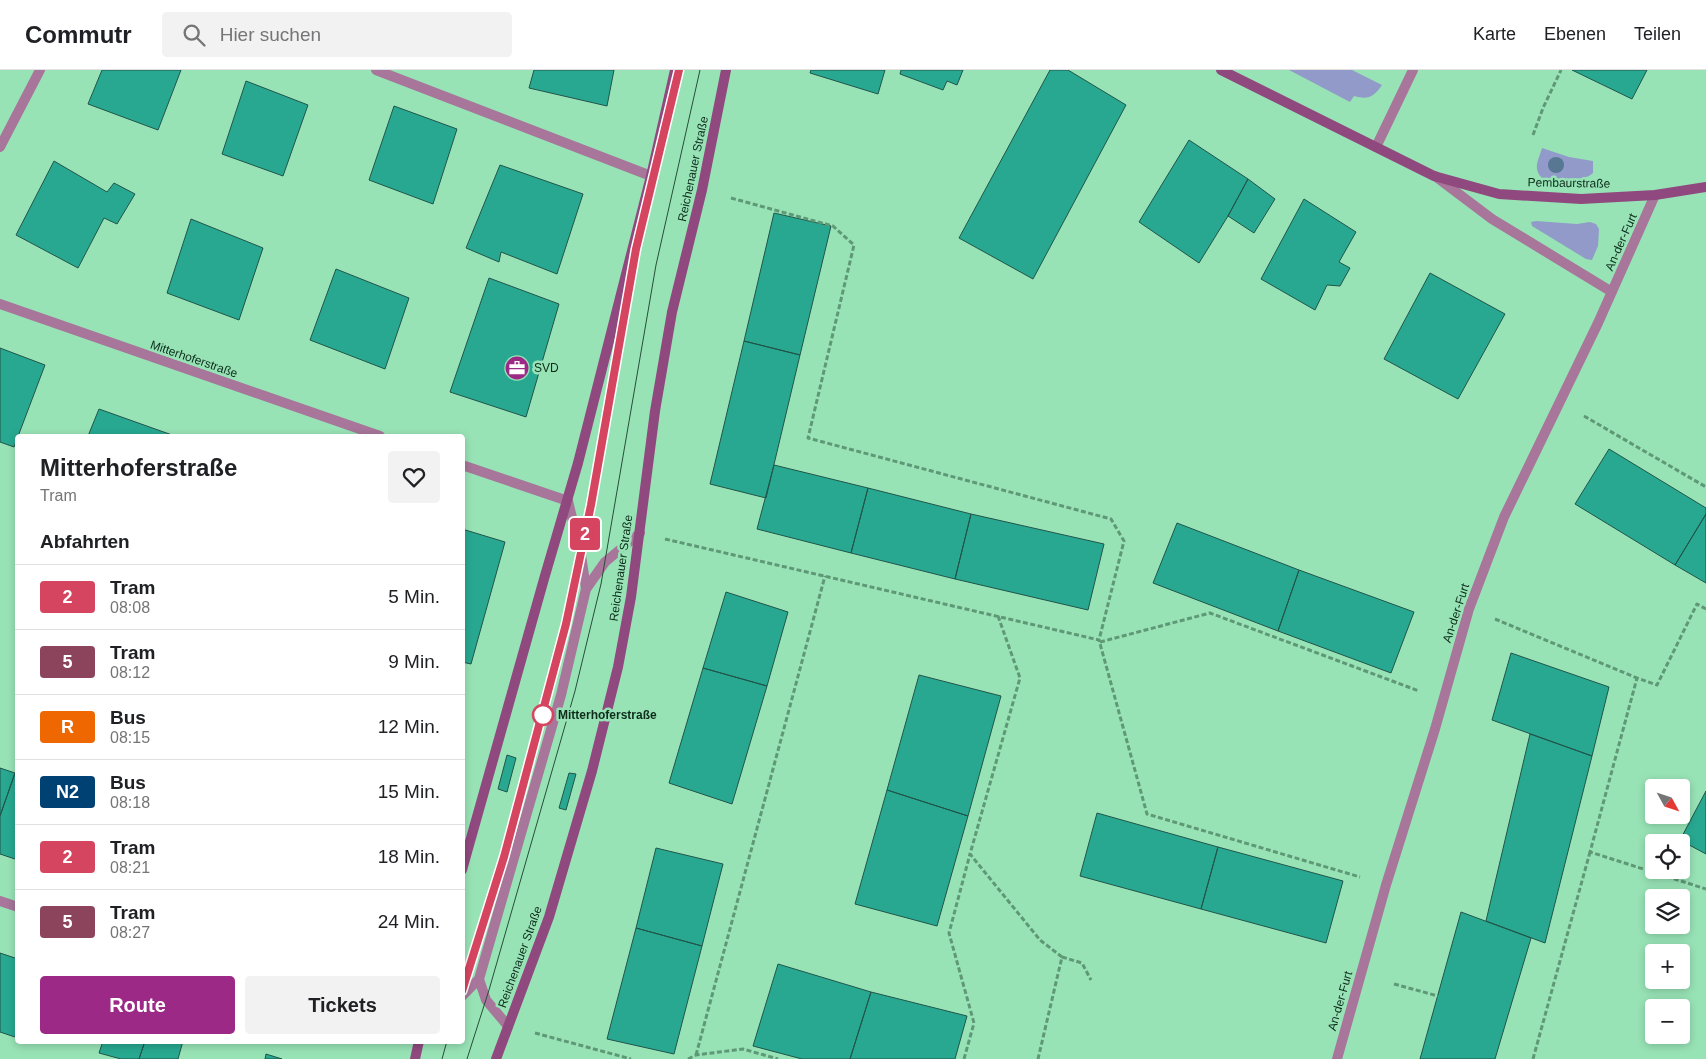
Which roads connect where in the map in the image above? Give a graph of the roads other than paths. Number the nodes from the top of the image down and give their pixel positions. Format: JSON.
{"nodes":[{"id":1,"x":40,"y":70,"type":"edge"},
{"id":2,"x":376,"y":70,"type":"edge"},
{"id":3,"x":675,"y":70,"type":"edge"},
{"id":4,"x":726,"y":70,"type":"edge"},
{"id":5,"x":1221,"y":70,"type":"edge"},
{"id":6,"x":1413,"y":70,"type":"edge"},
{"id":7,"x":0,"y":147,"type":"edge"},
{"id":8,"x":1376,"y":148,"type":"junction"},
{"id":9,"x":651,"y":176,"type":"junction"},
{"id":10,"x":1434,"y":176,"type":"junction"},
{"id":11,"x":1706,"y":187,"type":"edge"},
{"id":12,"x":1655,"y":195,"type":"junction"},
{"id":13,"x":1612,"y":292,"type":"junction"},
{"id":14,"x":0,"y":304,"type":"edge"},
{"id":15,"x":374,"y":434,"type":"edge"},
{"id":16,"x":465,"y":466,"type":"edge"},
{"id":17,"x":568,"y":501,"type":"junction"},
{"id":18,"x":640,"y":533,"type":"junction"},
{"id":19,"x":586,"y":589,"type":"junction"},
{"id":20,"x":465,"y":859,"type":"edge"},
{"id":21,"x":0,"y":901,"type":"edge"},
{"id":22,"x":15,"y":906,"type":"edge"},
{"id":23,"x":479,"y":979,"type":"junction"},
{"id":24,"x":465,"y":993,"type":"edge"},
{"id":25,"x":508,"y":1026,"type":"junction"},
{"id":26,"x":418,"y":1044,"type":"edge"},
{"id":27,"x":415,"y":1059,"type":"edge"},
{"id":28,"x":496,"y":1059,"type":"edge"},
{"id":29,"x":1337,"y":1059,"type":"edge"}],
"edges":[{"from":1,"to":7,"type":"street"},
{"from":2,"to":9,"type":"street"},
{"from":3,"to":9,"type":"street"},
{"from":4,"to":18,"type":"street","name":"Reichenauer Straße"},
{"from":5,"to":8,"type":"street","name":"Pembaurstraße"},
{"from":6,"to":8,"type":"street"},
{"from":8,"to":10,"type":"street","name":"Pembaurstraße"},
{"from":9,"to":17,"type":"street"},
{"from":10,"to":12,"type":"street","name":"Pembaurstraße"},
{"from":10,"to":13,"type":"street","name":"Pembaurstraße"},
{"from":11,"to":12,"type":"street","name":"Pembaurstraße"},
{"from":12,"to":13,"type":"street","name":"An-der-Furt"},
{"from":13,"to":29,"type":"street","name":"An-der-Furt"},
{"from":14,"to":15,"type":"street","name":"Mitterhoferstraße"},
{"from":16,"to":17,"type":"street"},
{"from":17,"to":19,"type":"street"},
{"from":17,"to":20,"type":"street"},
{"from":18,"to":19,"type":"street"},
{"from":18,"to":25,"type":"street","name":"Reichenauer Straße"},
{"from":19,"to":23,"type":"street"},
{"from":21,"to":22,"type":"street"},
{"from":23,"to":24,"type":"street"},
{"from":23,"to":25,"type":"street"},
{"from":25,"to":28,"type":"street","name":"Reichenauer Straße"},
{"from":26,"to":27,"type":"street"}]}
